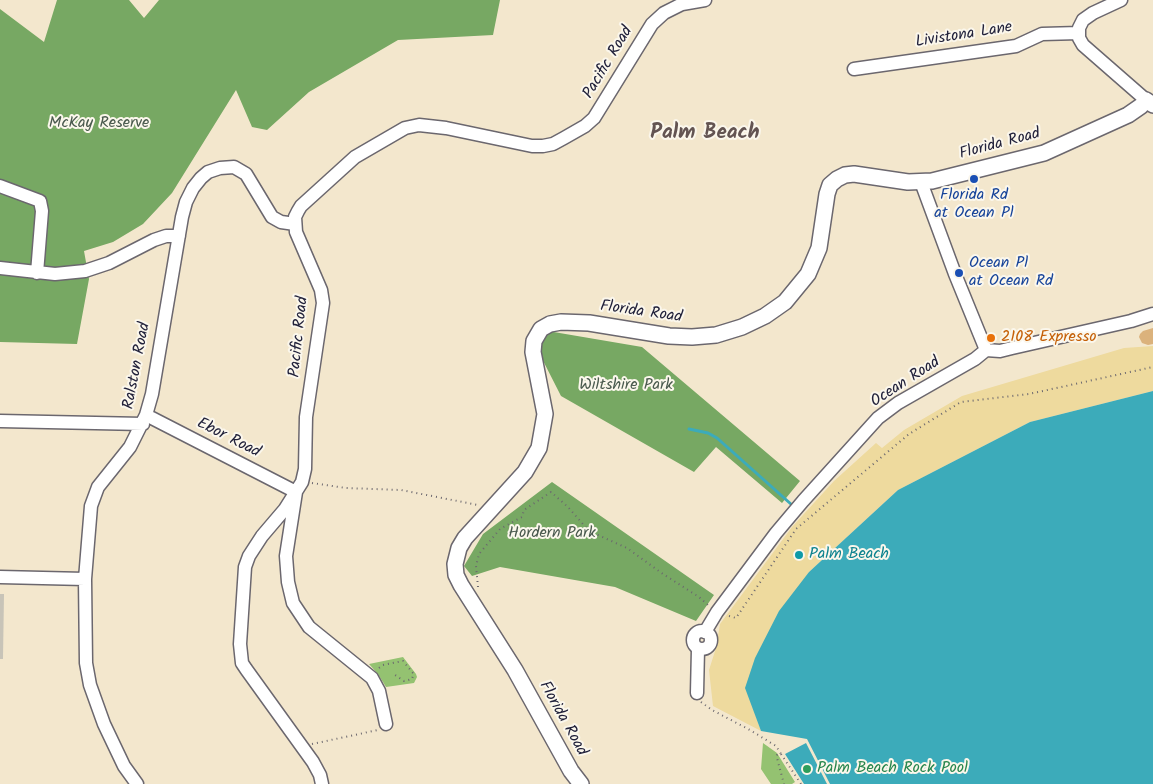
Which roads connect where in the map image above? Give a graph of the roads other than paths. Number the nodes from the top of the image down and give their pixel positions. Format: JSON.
{"nodes":[{"id":1,"x":1121,"y":0,"type":"edge"},
{"id":2,"x":697,"y":1,"type":"edge"},
{"id":3,"x":1079,"y":33,"type":"junction"},
{"id":4,"x":854,"y":69,"type":"dead end"},
{"id":5,"x":1149,"y":102,"type":"edge"},
{"id":6,"x":921,"y":182,"type":"junction"},
{"id":7,"x":0,"y":186,"type":"edge"},
{"id":8,"x":295,"y":224,"type":"junction"},
{"id":9,"x":179,"y":236,"type":"junction"},
{"id":10,"x":0,"y":268,"type":"edge"},
{"id":11,"x":36,"y":273,"type":"junction"},
{"id":12,"x":1153,"y":314,"type":"edge"},
{"id":13,"x":986,"y":350,"type":"junction"},
{"id":14,"x":144,"y":420,"type":"junction"},
{"id":15,"x":0,"y":421,"type":"edge"},
{"id":16,"x":299,"y":487,"type":"junction"},
{"id":17,"x":0,"y":577,"type":"edge"},
{"id":18,"x":85,"y":579,"type":"junction"},
{"id":19,"x":697,"y":692,"type":"road end"},
{"id":20,"x":386,"y":724,"type":"road end"},
{"id":21,"x":138,"y":784,"type":"edge"},
{"id":22,"x":322,"y":784,"type":"edge"},
{"id":23,"x":581,"y":784,"type":"edge"}],
"edges":[{"from":1,"to":3,"type":"street"},
{"from":2,"to":8,"type":"street","name":"Pacific Road"},
{"from":3,"to":4,"type":"street","name":"Livistona Lane"},
{"from":3,"to":5,"type":"street"},
{"from":5,"to":6,"type":"main road","name":"Florida Road"},
{"from":6,"to":13,"type":"street"},
{"from":6,"to":23,"type":"main road","name":"Florida Road"},
{"from":7,"to":11,"type":"street"},
{"from":8,"to":9,"type":"street","name":"Ralston Road"},
{"from":8,"to":16,"type":"street","name":"Pacific Road"},
{"from":9,"to":11,"type":"street"},
{"from":9,"to":14,"type":"street","name":"Ralston Road"},
{"from":10,"to":11,"type":"street"},
{"from":12,"to":13,"type":"street"},
{"from":13,"to":19,"type":"street","name":"Ocean Road"},
{"from":14,"to":15,"type":"street","name":"Ebor Road"},
{"from":14,"to":16,"type":"street","name":"Ebor Road"},
{"from":14,"to":18,"type":"street","name":"Ralston Road"},
{"from":16,"to":20,"type":"street"},
{"from":16,"to":22,"type":"street","name":"Pacific Road"},
{"from":17,"to":18,"type":"street"},
{"from":18,"to":21,"type":"street","name":"Ralston Road"}]}
